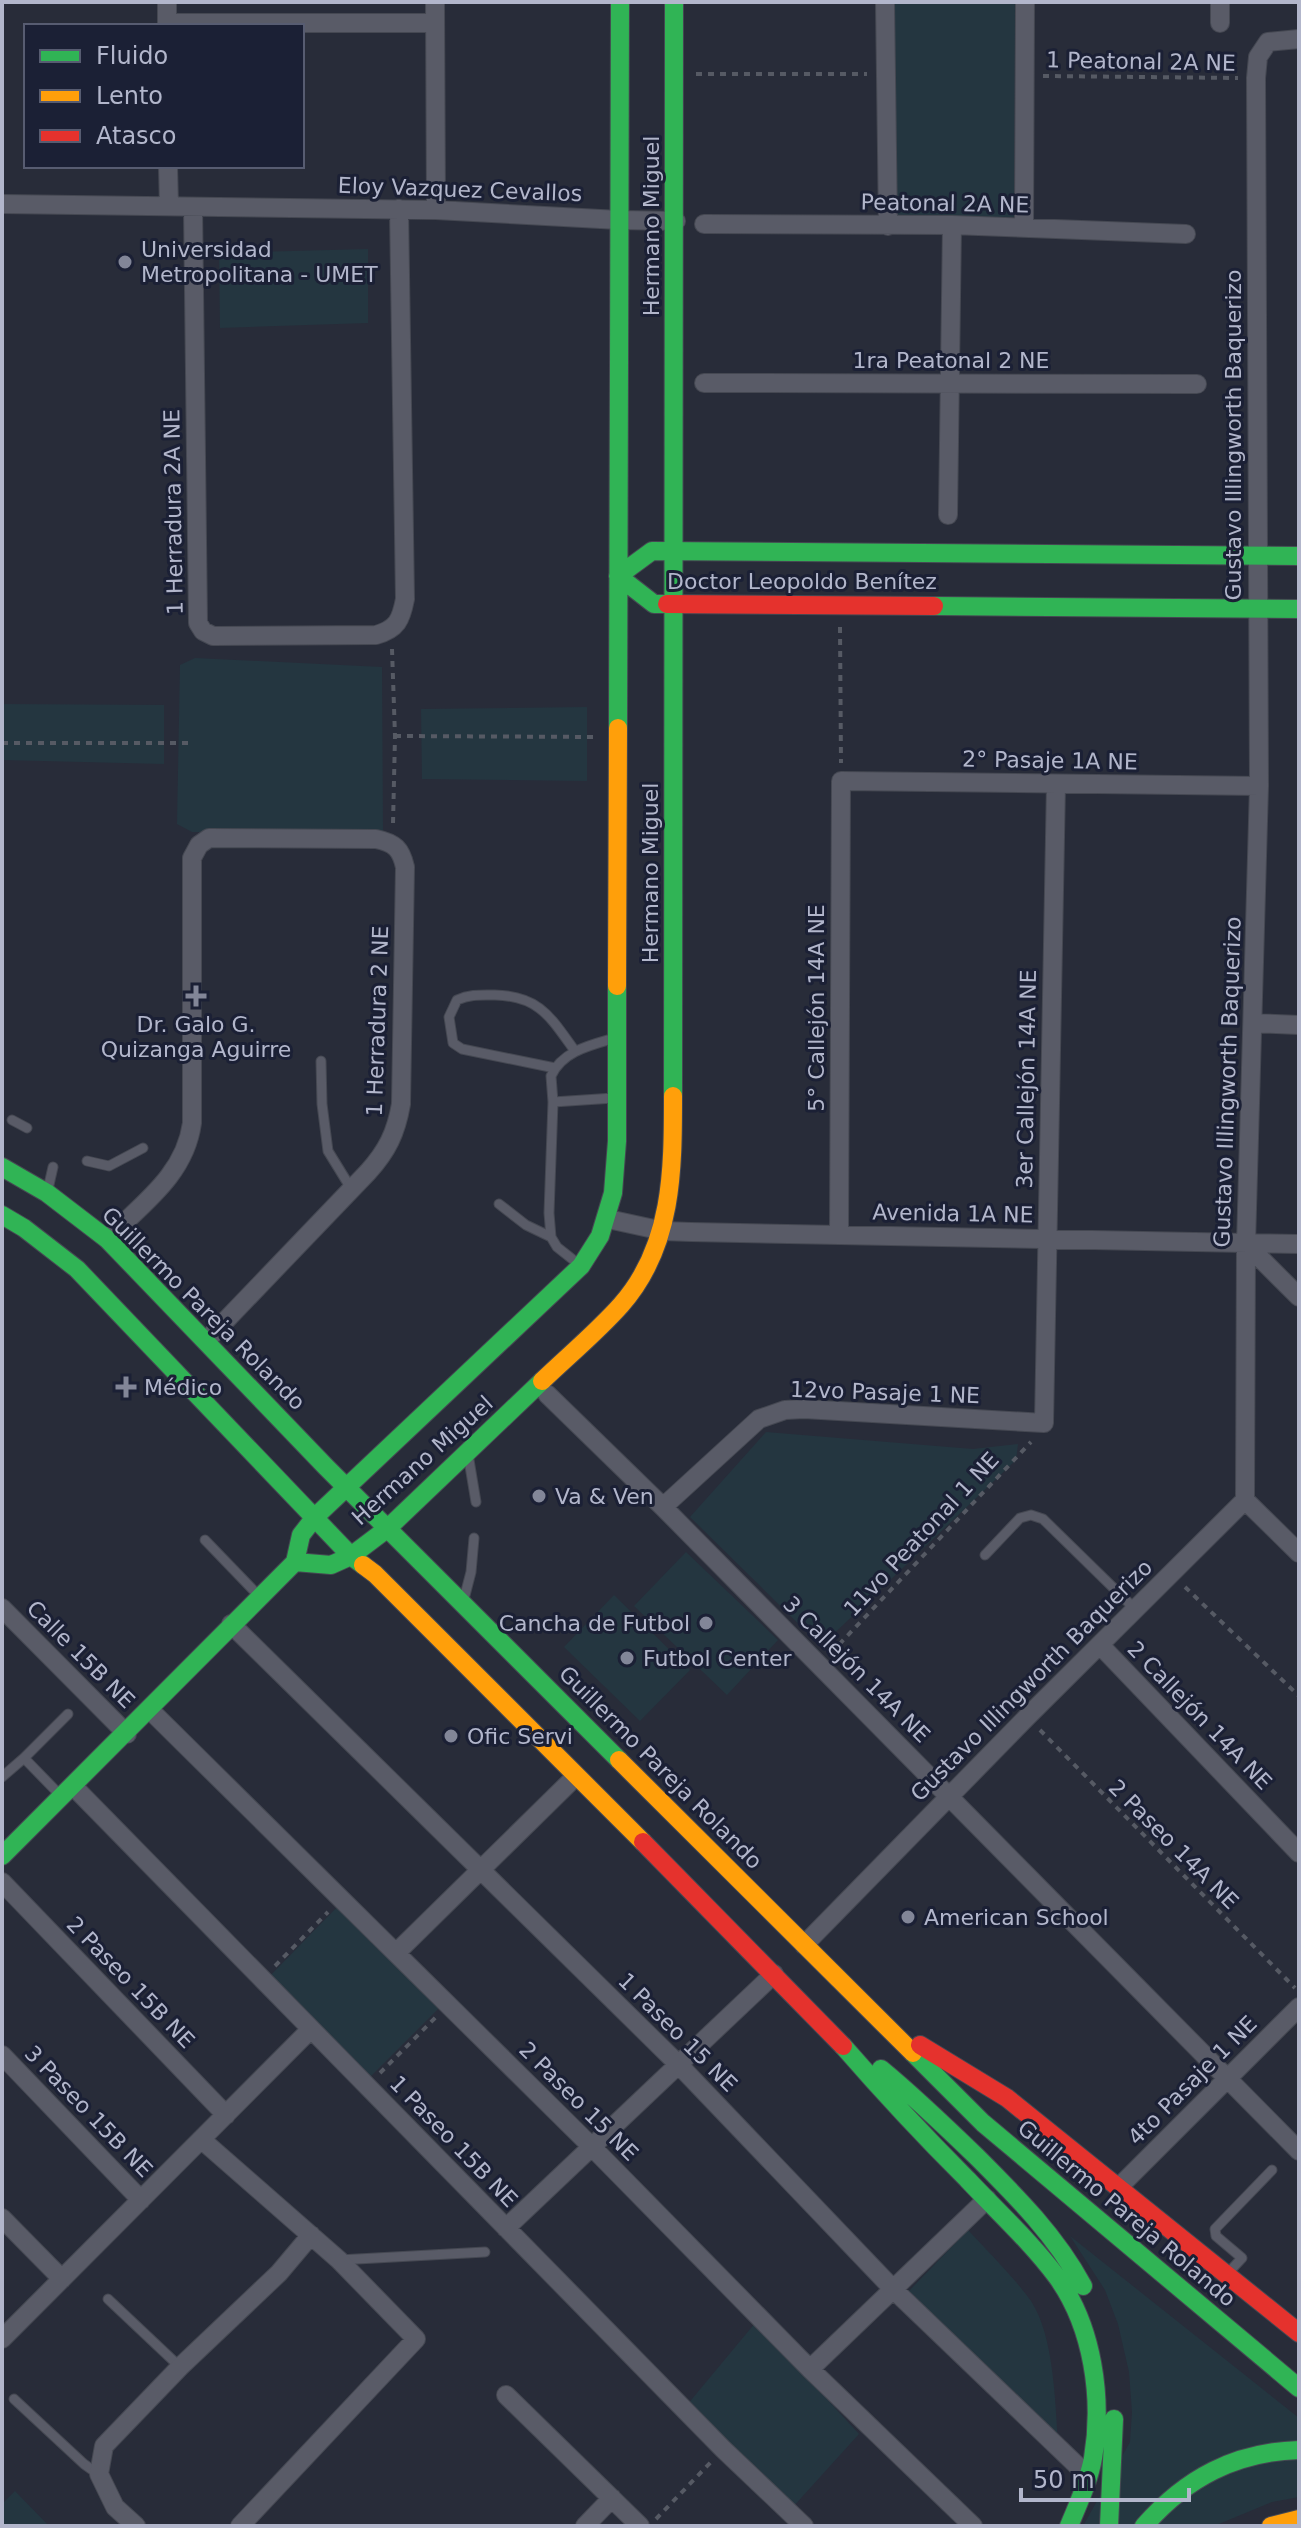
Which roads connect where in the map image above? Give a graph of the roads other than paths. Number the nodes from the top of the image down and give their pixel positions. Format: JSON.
{"nodes":[{"id":1,"x":167,"y":2,"type":"edge"},
{"id":2,"x":435,"y":2,"type":"edge"},
{"id":3,"x":620,"y":2,"type":"edge"},
{"id":4,"x":674,"y":2,"type":"edge"},
{"id":5,"x":885,"y":2,"type":"edge"},
{"id":6,"x":1025,"y":2,"type":"edge"},
{"id":7,"x":1220,"y":2,"type":"edge"},
{"id":8,"x":435,"y":23,"type":"junction"},
{"id":9,"x":1220,"y":23,"type":"dead end"},
{"id":10,"x":167,"y":24,"type":"edge"},
{"id":11,"x":1299,"y":39,"type":"edge"},
{"id":12,"x":168,"y":168,"type":"edge"},
{"id":13,"x":2,"y":204,"type":"edge"},
{"id":14,"x":169,"y":206,"type":"junction"},
{"id":15,"x":193,"y":207,"type":"junction"},
{"id":16,"x":399,"y":209,"type":"junction"},
{"id":17,"x":436,"y":210,"type":"junction"},
{"id":18,"x":619,"y":220,"type":"junction"},
{"id":19,"x":676,"y":221,"type":"junction"},
{"id":20,"x":704,"y":224,"type":"dead end"},
{"id":21,"x":952,"y":225,"type":"junction"},
{"id":22,"x":888,"y":226,"type":"junction"},
{"id":23,"x":1024,"y":228,"type":"junction"},
{"id":24,"x":1186,"y":234,"type":"dead end"},
{"id":25,"x":704,"y":383,"type":"dead end"},
{"id":26,"x":951,"y":384,"type":"junction"},
{"id":27,"x":1197,"y":384,"type":"dead end"},
{"id":28,"x":948,"y":515,"type":"dead end"},
{"id":29,"x":675,"y":551,"type":"junction"},
{"id":30,"x":1257,"y":556,"type":"junction"},
{"id":31,"x":1299,"y":556,"type":"edge"},
{"id":32,"x":618,"y":576,"type":"junction"},
{"id":33,"x":674,"y":604,"type":"junction"},
{"id":34,"x":1257,"y":609,"type":"junction"},
{"id":35,"x":1299,"y":609,"type":"edge"},
{"id":36,"x":841,"y":781,"type":"joint"},
{"id":37,"x":1056,"y":784,"type":"junction"},
{"id":38,"x":1259,"y":786,"type":"junction"},
{"id":39,"x":1253,"y":1023,"type":"junction"},
{"id":40,"x":1299,"y":1025,"type":"edge"},
{"id":41,"x":617,"y":1037,"type":"junction"},
{"id":42,"x":575,"y":1051,"type":"junction"},
{"id":43,"x":321,"y":1061,"type":"dead end"},
{"id":44,"x":555,"y":1068,"type":"junction"},
{"id":45,"x":617,"y":1098,"type":"junction"},
{"id":46,"x":553,"y":1102,"type":"junction"},
{"id":47,"x":12,"y":1120,"type":"dead end"},
{"id":48,"x":27,"y":1128,"type":"dead end"},
{"id":49,"x":143,"y":1148,"type":"dead end"},
{"id":50,"x":87,"y":1161,"type":"dead end"},
{"id":51,"x":2,"y":1167,"type":"edge"},
{"id":52,"x":53,"y":1167,"type":"dead end"},
{"id":53,"x":352,"y":1190,"type":"junction"},
{"id":54,"x":47,"y":1193,"type":"junction"},
{"id":55,"x":499,"y":1204,"type":"dead end"},
{"id":56,"x":2,"y":1215,"type":"edge"},
{"id":57,"x":608,"y":1219,"type":"junction"},
{"id":58,"x":663,"y":1231,"type":"junction"},
{"id":59,"x":839,"y":1235,"type":"junction"},
{"id":60,"x":551,"y":1237,"type":"junction"},
{"id":61,"x":107,"y":1239,"type":"junction"},
{"id":62,"x":1046,"y":1239,"type":"junction"},
{"id":63,"x":1246,"y":1244,"type":"junction"},
{"id":64,"x":1299,"y":1244,"type":"edge"},
{"id":65,"x":581,"y":1266,"type":"junction"},
{"id":66,"x":1299,"y":1297,"type":"edge"},
{"id":67,"x":206,"y":1341,"type":"junction"},
{"id":68,"x":547,"y":1394,"type":"dead end"},
{"id":69,"x":1044,"y":1423,"type":"joint"},
{"id":70,"x":468,"y":1453,"type":"junction"},
{"id":71,"x":348,"y":1488,"type":"junction"},
{"id":72,"x":1245,"y":1500,"type":"junction"},
{"id":73,"x":476,"y":1502,"type":"dead end"},
{"id":74,"x":663,"y":1507,"type":"junction"},
{"id":75,"x":315,"y":1517,"type":"junction"},
{"id":76,"x":388,"y":1528,"type":"junction"},
{"id":77,"x":474,"y":1538,"type":"dead end"},
{"id":78,"x":205,"y":1540,"type":"dead end"},
{"id":79,"x":1299,"y":1553,"type":"edge"},
{"id":80,"x":985,"y":1555,"type":"dead end"},
{"id":81,"x":351,"y":1556,"type":"junction"},
{"id":82,"x":295,"y":1562,"type":"junction"},
{"id":83,"x":260,"y":1597,"type":"junction"},
{"id":84,"x":463,"y":1602,"type":"junction"},
{"id":85,"x":2,"y":1608,"type":"edge"},
{"id":86,"x":1135,"y":1609,"type":"junction"},
{"id":87,"x":231,"y":1624,"type":"junction"},
{"id":88,"x":1100,"y":1645,"type":"junction"},
{"id":89,"x":150,"y":1710,"type":"junction"},
{"id":90,"x":68,"y":1714,"type":"dead end"},
{"id":91,"x":127,"y":1734,"type":"junction"},
{"id":92,"x":24,"y":1758,"type":"junction"},
{"id":93,"x":576,"y":1776,"type":"junction"},
{"id":94,"x":2,"y":1777,"type":"edge"},
{"id":95,"x":68,"y":1792,"type":"junction"},
{"id":96,"x":949,"y":1796,"type":"junction"},
{"id":97,"x":1299,"y":1853,"type":"edge"},
{"id":98,"x":2,"y":1856,"type":"edge"},
{"id":99,"x":480,"y":1869,"type":"junction"},
{"id":100,"x":2,"y":1882,"type":"edge"},
{"id":101,"x":804,"y":1945,"type":"junction"},
{"id":102,"x":396,"y":1953,"type":"junction"},
{"id":103,"x":774,"y":1974,"type":"junction"},
{"id":104,"x":853,"y":1993,"type":"junction"},
{"id":105,"x":1299,"y":2007,"type":"edge"},
{"id":106,"x":823,"y":2023,"type":"junction"},
{"id":107,"x":311,"y":2029,"type":"junction"},
{"id":108,"x":2,"y":2055,"type":"edge"},
{"id":109,"x":679,"y":2065,"type":"junction"},
{"id":110,"x":1227,"y":2078,"type":"junction"},
{"id":111,"x":226,"y":2115,"type":"junction"},
{"id":112,"x":202,"y":2140,"type":"junction"},
{"id":113,"x":592,"y":2147,"type":"junction"},
{"id":114,"x":1299,"y":2151,"type":"edge"},
{"id":115,"x":1272,"y":2170,"type":"dead end"},
{"id":116,"x":1118,"y":2188,"type":"junction"},
{"id":117,"x":987,"y":2199,"type":"junction"},
{"id":118,"x":141,"y":2200,"type":"junction"},
{"id":119,"x":2,"y":2218,"type":"edge"},
{"id":120,"x":502,"y":2232,"type":"junction"},
{"id":121,"x":311,"y":2235,"type":"junction"},
{"id":122,"x":485,"y":2252,"type":"dead end"},
{"id":123,"x":339,"y":2260,"type":"junction"},
{"id":124,"x":1227,"y":2275,"type":"junction"},
{"id":125,"x":62,"y":2279,"type":"junction"},
{"id":126,"x":893,"y":2289,"type":"junction"},
{"id":127,"x":108,"y":2299,"type":"dead end"},
{"id":128,"x":1299,"y":2333,"type":"edge"},
{"id":129,"x":2,"y":2339,"type":"edge"},
{"id":130,"x":180,"y":2367,"type":"junction"},
{"id":131,"x":810,"y":2369,"type":"junction"},
{"id":132,"x":1299,"y":2388,"type":"edge"},
{"id":133,"x":506,"y":2395,"type":"dead end"},
{"id":134,"x":14,"y":2399,"type":"dead end"},
{"id":135,"x":1299,"y":2450,"type":"edge"},
{"id":136,"x":99,"y":2474,"type":"junction"},
{"id":137,"x":1088,"y":2476,"type":"junction"},
{"id":138,"x":612,"y":2498,"type":"junction"},
{"id":139,"x":1299,"y":2519,"type":"edge"},
{"id":140,"x":136,"y":2526,"type":"edge"},
{"id":141,"x":240,"y":2526,"type":"edge"},
{"id":142,"x":585,"y":2526,"type":"edge"},
{"id":143,"x":640,"y":2526,"type":"edge"},
{"id":144,"x":804,"y":2526,"type":"edge"},
{"id":145,"x":973,"y":2526,"type":"edge"},
{"id":146,"x":1069,"y":2526,"type":"edge"},
{"id":147,"x":1109,"y":2526,"type":"edge"},
{"id":148,"x":1144,"y":2526,"type":"edge"},
{"id":149,"x":1271,"y":2526,"type":"edge"}],
"edges":[{"from":1,"to":10,"type":"street"},
{"from":2,"to":8,"type":"street"},
{"from":3,"to":18,"type":"street","name":"Hermano Miguel"},
{"from":4,"to":19,"type":"street","name":"Hermano Miguel"},
{"from":5,"to":22,"type":"street"},
{"from":6,"to":23,"type":"street"},
{"from":7,"to":9,"type":"street"},
{"from":8,"to":10,"type":"street"},
{"from":8,"to":17,"type":"street"},
{"from":11,"to":30,"type":"street","name":"Gustavo Illingworth Baquerizo"},
{"from":12,"to":14,"type":"street"},
{"from":13,"to":14,"type":"street","name":"Eloy Vazquez Cevallos"},
{"from":14,"to":15,"type":"street","name":"Eloy Vazquez Cevallos"},
{"from":15,"to":16,"type":"street","name":"Eloy Vazquez Cevallos"},
{"from":15,"to":16,"type":"street","name":"1 Herradura 2A NE"},
{"from":16,"to":17,"type":"street","name":"Eloy Vazquez Cevallos"},
{"from":17,"to":18,"type":"street","name":"Eloy Vazquez Cevallos"},
{"from":18,"to":19,"type":"street","name":"Eloy Vazquez Cevallos"},
{"from":18,"to":32,"type":"street","name":"Hermano Miguel"},
{"from":19,"to":29,"type":"street","name":"Hermano Miguel"},
{"from":20,"to":22,"type":"street","name":"Peatonal 2A NE"},
{"from":21,"to":22,"type":"street","name":"Peatonal 2A NE"},
{"from":21,"to":23,"type":"street","name":"Peatonal 2A NE"},
{"from":21,"to":26,"type":"street"},
{"from":23,"to":24,"type":"street","name":"Peatonal 2A NE"},
{"from":25,"to":26,"type":"street","name":"1ra Peatonal 2 NE"},
{"from":26,"to":27,"type":"street","name":"1ra Peatonal 2 NE"},
{"from":26,"to":28,"type":"street"},
{"from":29,"to":30,"type":"street","name":"Doctor Leopoldo Benítez"},
{"from":29,"to":32,"type":"street","name":"Doctor Leopoldo Benítez"},
{"from":29,"to":33,"type":"street","name":"Hermano Miguel"},
{"from":30,"to":31,"type":"street","name":"Doctor Leopoldo Benítez"},
{"from":30,"to":34,"type":"street","name":"Gustavo Illingworth Baquerizo"},
{"from":32,"to":33,"type":"street","name":"Doctor Leopoldo Benítez"},
{"from":32,"to":41,"type":"street","name":"Hermano Miguel"},
{"from":33,"to":34,"type":"street","name":"Doctor Leopoldo Benítez"},
{"from":33,"to":58,"type":"street","name":"Hermano Miguel"},
{"from":34,"to":35,"type":"street","name":"Doctor Leopoldo Benítez"},
{"from":34,"to":38,"type":"street","name":"Gustavo Illingworth Baquerizo"},
{"from":36,"to":37,"type":"street","name":"2° Pasaje 1A NE"},
{"from":36,"to":59,"type":"street","name":"5° Callejón 14A NE"},
{"from":37,"to":38,"type":"street","name":"2° Pasaje 1A NE"},
{"from":37,"to":62,"type":"street","name":"3er Callejón 14A NE"},
{"from":38,"to":39,"type":"street","name":"Gustavo Illingworth Baquerizo"},
{"from":39,"to":40,"type":"street"},
{"from":39,"to":63,"type":"street","name":"Gustavo Illingworth Baquerizo"},
{"from":41,"to":42,"type":"lane"},
{"from":41,"to":45,"type":"street","name":"Hermano Miguel"},
{"from":42,"to":44,"type":"lane"},
{"from":42,"to":44,"type":"lane"},
{"from":43,"to":53,"type":"lane"},
{"from":44,"to":46,"type":"lane"},
{"from":45,"to":46,"type":"lane"},
{"from":45,"to":57,"type":"street","name":"Hermano Miguel"},
{"from":46,"to":60,"type":"lane"},
{"from":47,"to":48,"type":"lane"},
{"from":49,"to":50,"type":"lane"},
{"from":51,"to":54,"type":"street","name":"Guillermo Pareja Rolando"},
{"from":52,"to":54,"type":"lane"},
{"from":53,"to":61,"type":"street","name":"1 Herradura 2 NE"},
{"from":53,"to":67,"type":"street","name":"1 Herradura 2 NE"},
{"from":54,"to":61,"type":"street","name":"Guillermo Pareja Rolando"},
{"from":55,"to":60,"type":"lane"},
{"from":56,"to":75,"type":"street"},
{"from":57,"to":58,"type":"street","name":"Avenida 1A NE"},
{"from":57,"to":65,"type":"street","name":"Hermano Miguel"},
{"from":58,"to":59,"type":"street","name":"Avenida 1A NE"},
{"from":58,"to":70,"type":"street","name":"Hermano Miguel"},
{"from":59,"to":62,"type":"street","name":"Avenida 1A NE"},
{"from":60,"to":65,"type":"lane"},
{"from":61,"to":67,"type":"street","name":"Guillermo Pareja Rolando"},
{"from":62,"to":63,"type":"street","name":"Avenida 1A NE"},
{"from":62,"to":69,"type":"street","name":"3er Callejón 14A NE"},
{"from":63,"to":64,"type":"street","name":"Avenida 1A NE"},
{"from":63,"to":66,"type":"street"},
{"from":63,"to":72,"type":"street","name":"Gustavo Illingworth Baquerizo"},
{"from":65,"to":71,"type":"street","name":"Hermano Miguel"},
{"from":67,"to":71,"type":"street","name":"Guillermo Pareja Rolando"},
{"from":68,"to":74,"type":"street","name":"3 Callejón 14A NE"},
{"from":69,"to":74,"type":"street","name":"12vo Pasaje 1 NE"},
{"from":70,"to":73,"type":"lane"},
{"from":70,"to":76,"type":"street","name":"Hermano Miguel"},
{"from":71,"to":75,"type":"street","name":"Hermano Miguel"},
{"from":71,"to":76,"type":"street","name":"Guillermo Pareja Rolando"},
{"from":72,"to":79,"type":"street"},
{"from":72,"to":86,"type":"street","name":"Gustavo Illingworth Baquerizo"},
{"from":74,"to":96,"type":"street","name":"3 Callejón 14A NE"},
{"from":75,"to":81,"type":"street"},
{"from":75,"to":82,"type":"street","name":"Hermano Miguel"},
{"from":76,"to":81,"type":"street","name":"Hermano Miguel"},
{"from":76,"to":84,"type":"street","name":"Guillermo Pareja Rolando"},
{"from":77,"to":84,"type":"lane"},
{"from":78,"to":83,"type":"lane"},
{"from":80,"to":86,"type":"lane"},
{"from":81,"to":82,"type":"street","name":"Hermano Miguel"},
{"from":81,"to":93,"type":"street"},
{"from":82,"to":83,"type":"street","name":"Hermano Miguel"},
{"from":83,"to":87,"type":"street","name":"Hermano Miguel"},
{"from":84,"to":101,"type":"street","name":"Guillermo Pareja Rolando"},
{"from":85,"to":91,"type":"street","name":"Calle 15B NE"},
{"from":86,"to":88,"type":"street","name":"Gustavo Illingworth Baquerizo"},
{"from":87,"to":89,"type":"street","name":"Hermano Miguel"},
{"from":87,"to":99,"type":"street","name":"1 Paseo 15 NE"},
{"from":88,"to":96,"type":"street","name":"Gustavo Illingworth Baquerizo"},
{"from":88,"to":97,"type":"street","name":"2 Callejón 14A NE"},
{"from":89,"to":91,"type":"street","name":"Hermano Miguel"},
{"from":89,"to":102,"type":"street","name":"2 Paseo 15 NE"},
{"from":90,"to":92,"type":"lane"},
{"from":91,"to":95,"type":"street","name":"Hermano Miguel"},
{"from":92,"to":94,"type":"lane"},
{"from":92,"to":95,"type":"lane"},
{"from":93,"to":99,"type":"street"},
{"from":93,"to":103,"type":"street"},
{"from":95,"to":98,"type":"street","name":"Hermano Miguel"},
{"from":95,"to":107,"type":"street","name":"1 Paseo 15B NE"},
{"from":96,"to":101,"type":"street","name":"Gustavo Illingworth Baquerizo"},
{"from":96,"to":110,"type":"street","name":"3 Callejón 14A NE"},
{"from":99,"to":102,"type":"street"},
{"from":99,"to":109,"type":"street","name":"1 Paseo 15 NE"},
{"from":100,"to":111,"type":"street","name":"2 Paseo 15B NE"},
{"from":101,"to":104,"type":"street","name":"Guillermo Pareja Rolando"},
{"from":102,"to":113,"type":"street","name":"2 Paseo 15 NE"},
{"from":103,"to":106,"type":"street"},
{"from":103,"to":109,"type":"street"},
{"from":104,"to":116,"type":"street"},
{"from":104,"to":132,"type":"street","name":"Guillermo Pareja Rolando"},
{"from":105,"to":110,"type":"street","name":"4to Pasaje 1 NE"},
{"from":106,"to":117,"type":"street"},
{"from":106,"to":147,"type":"street"},
{"from":107,"to":111,"type":"street"},
{"from":107,"to":120,"type":"street","name":"1 Paseo 15B NE"},
{"from":108,"to":118,"type":"street","name":"3 Paseo 15B NE"},
{"from":109,"to":113,"type":"street"},
{"from":109,"to":126,"type":"street","name":"1 Paseo 15 NE"},
{"from":110,"to":114,"type":"street","name":"3 Callejón 14A NE"},
{"from":110,"to":116,"type":"street","name":"4to Pasaje 1 NE"},
{"from":111,"to":112,"type":"street"},
{"from":112,"to":118,"type":"street"},
{"from":112,"to":121,"type":"street"},
{"from":113,"to":120,"type":"street"},
{"from":113,"to":131,"type":"street","name":"2 Paseo 15 NE"},
{"from":115,"to":124,"type":"lane"},
{"from":116,"to":124,"type":"street"},
{"from":117,"to":126,"type":"street"},
{"from":117,"to":137,"type":"street"},
{"from":118,"to":125,"type":"street"},
{"from":119,"to":125,"type":"street"},
{"from":120,"to":144,"type":"street","name":"1 Paseo 15B NE"},
{"from":121,"to":123,"type":"street"},
{"from":121,"to":130,"type":"street"},
{"from":122,"to":123,"type":"lane"},
{"from":123,"to":141,"type":"street"},
{"from":124,"to":128,"type":"street"},
{"from":125,"to":129,"type":"street"},
{"from":126,"to":131,"type":"street"},
{"from":126,"to":137,"type":"street","name":"1 Paseo 15 NE"},
{"from":127,"to":130,"type":"lane"},
{"from":130,"to":136,"type":"street"},
{"from":131,"to":145,"type":"street","name":"2 Paseo 15 NE"},
{"from":133,"to":138,"type":"street"},
{"from":134,"to":136,"type":"lane"},
{"from":135,"to":148,"type":"street"},
{"from":136,"to":140,"type":"street"},
{"from":137,"to":146,"type":"street"},
{"from":138,"to":142,"type":"street"},
{"from":138,"to":143,"type":"street"},
{"from":139,"to":149,"type":"street"}]}
